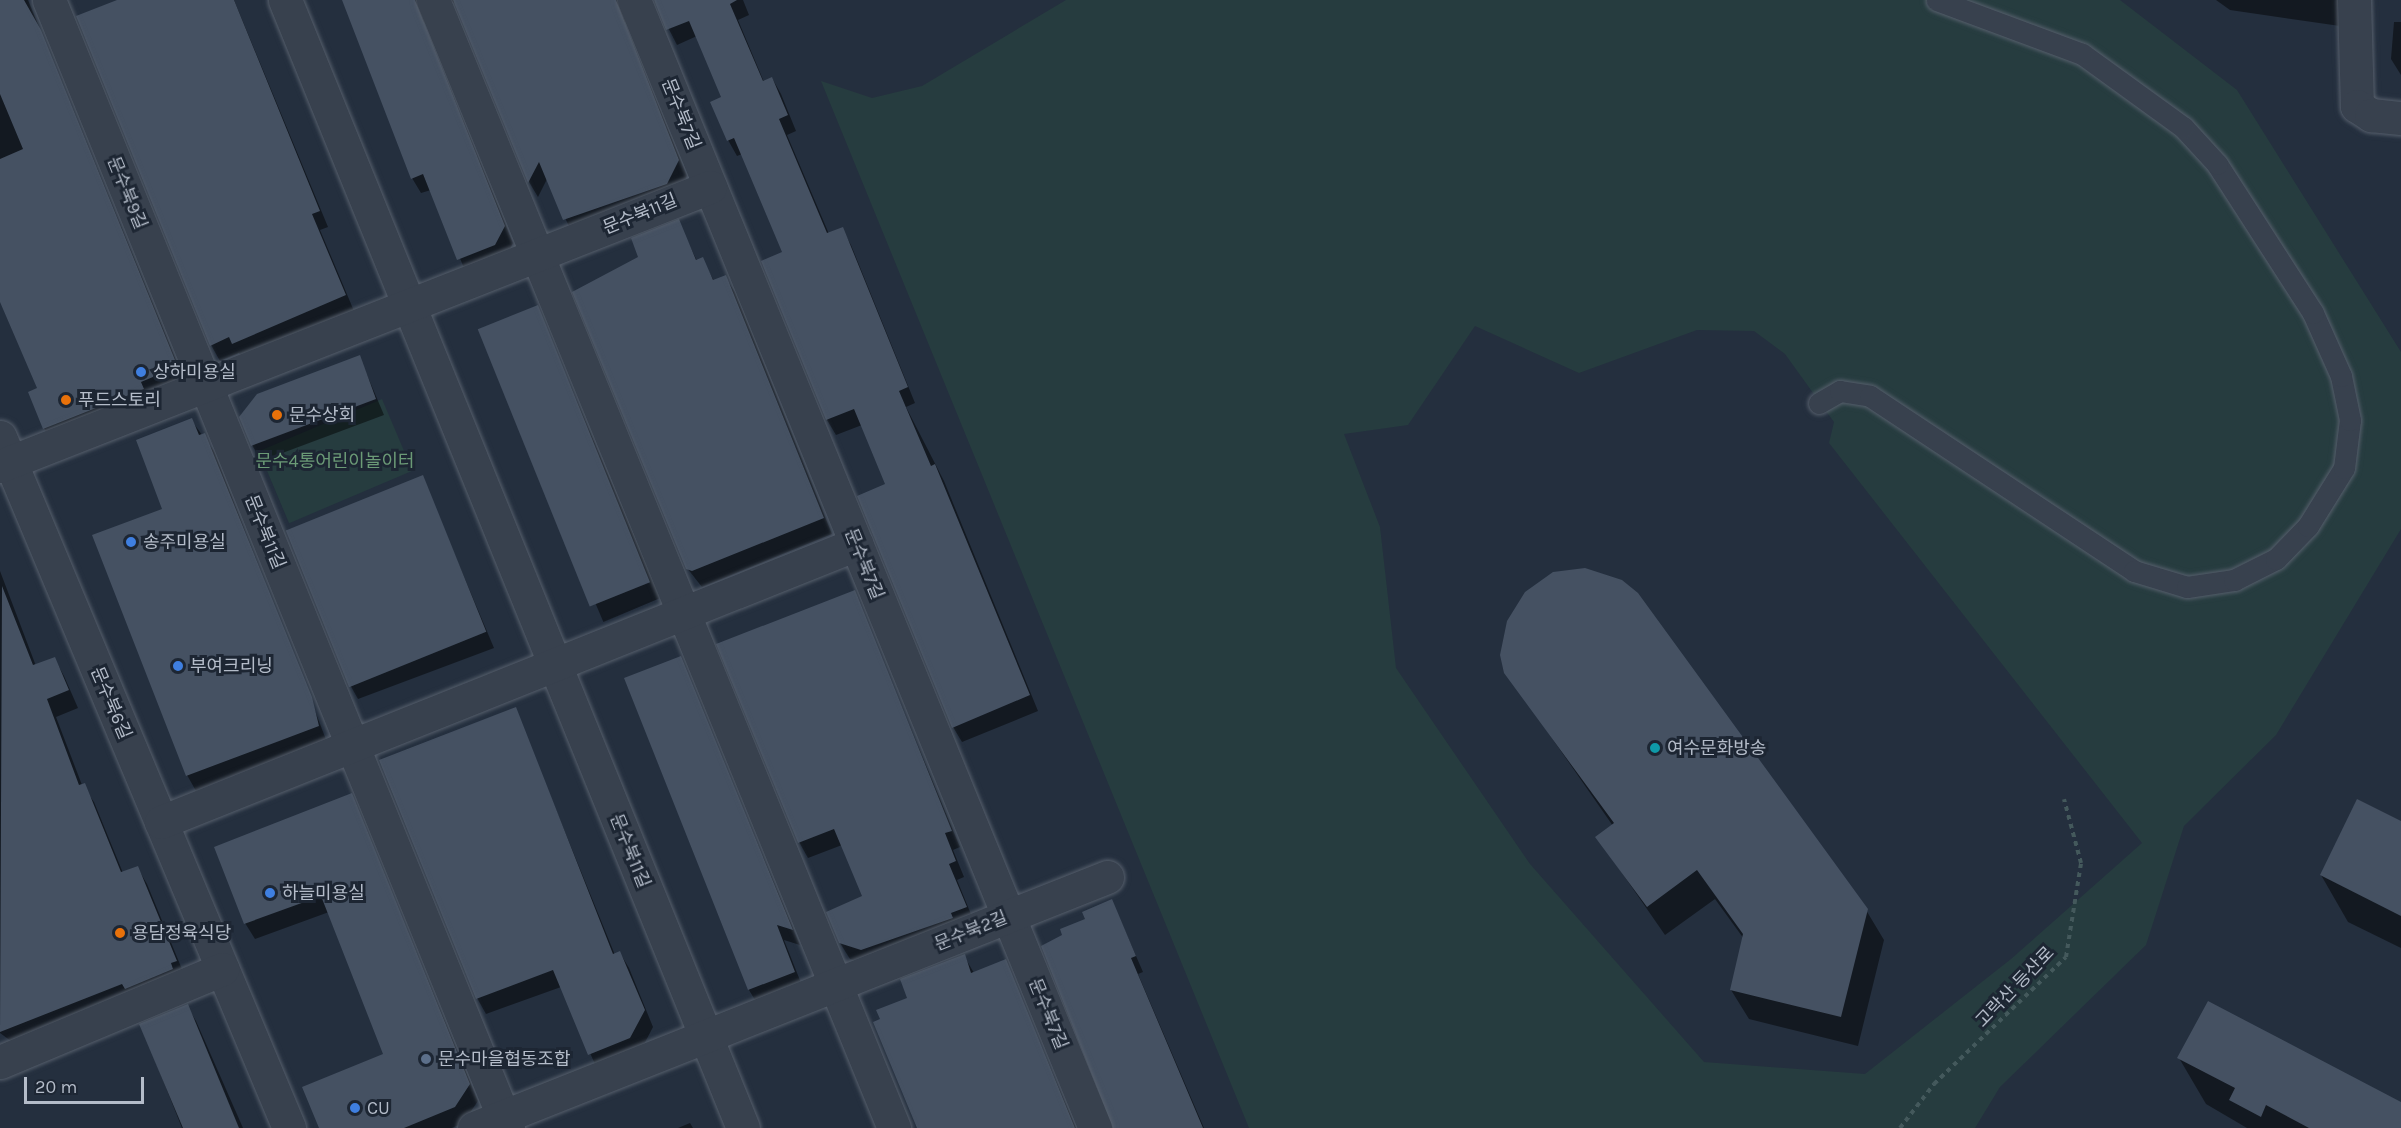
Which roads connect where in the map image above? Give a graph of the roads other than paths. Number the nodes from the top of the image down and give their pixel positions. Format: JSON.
{"nodes":[{"id":1,"x":49,"y":0,"type":"edge"},
{"id":2,"x":285,"y":0,"type":"edge"},
{"id":3,"x":433,"y":0,"type":"edge"},
{"id":4,"x":634,"y":0,"type":"edge"},
{"id":5,"x":1937,"y":0,"type":"edge"},
{"id":6,"x":2354,"y":0,"type":"edge"},
{"id":7,"x":2401,"y":118,"type":"edge"},
{"id":8,"x":710,"y":187,"type":"junction"},
{"id":9,"x":537,"y":255,"type":"junction"},
{"id":10,"x":409,"y":306,"type":"junction"},
{"id":11,"x":206,"y":386,"type":"junction"},
{"id":12,"x":1819,"y":403,"type":"dead end"},
{"id":13,"x":3,"y":455,"type":"edge"},
{"id":14,"x":856,"y":544,"type":"junction"},
{"id":15,"x":683,"y":613,"type":"junction"},
{"id":16,"x":554,"y":664,"type":"junction"},
{"id":17,"x":352,"y":746,"type":"junction"},
{"id":18,"x":161,"y":822,"type":"junction"},
{"id":19,"x":1107,"y":877,"type":"dead end"},
{"id":20,"x":1008,"y":916,"type":"junction"},
{"id":21,"x":222,"y":969,"type":"junction"},
{"id":22,"x":835,"y":985,"type":"junction"},
{"id":23,"x":705,"y":1037,"type":"junction"},
{"id":24,"x":0,"y":1062,"type":"edge"},
{"id":25,"x":495,"y":1124,"type":"edge"},
{"id":26,"x":289,"y":1128,"type":"edge"},
{"id":27,"x":743,"y":1128,"type":"edge"},
{"id":28,"x":894,"y":1128,"type":"edge"},
{"id":29,"x":1095,"y":1128,"type":"edge"}],
"edges":[{"from":1,"to":11,"type":"street","name":"문수북9길"},
{"from":2,"to":10,"type":"street"},
{"from":3,"to":9,"type":"street"},
{"from":4,"to":8,"type":"street","name":"문수북7길"},
{"from":5,"to":12,"type":"lane"},
{"from":6,"to":7,"type":"street"},
{"from":8,"to":9,"type":"street","name":"문수북11길"},
{"from":8,"to":14,"type":"street","name":"문수북7길"},
{"from":9,"to":10,"type":"street","name":"문수북11길"},
{"from":9,"to":15,"type":"street"},
{"from":10,"to":11,"type":"street","name":"문수북11길"},
{"from":10,"to":16,"type":"street","name":"문수북11길"},
{"from":11,"to":13,"type":"street","name":"문수북11길"},
{"from":11,"to":17,"type":"street","name":"문수북11길"},
{"from":13,"to":18,"type":"street","name":"문수북6길"},
{"from":14,"to":15,"type":"street"},
{"from":14,"to":20,"type":"street","name":"문수북7길"},
{"from":15,"to":16,"type":"street"},
{"from":15,"to":22,"type":"street"},
{"from":16,"to":17,"type":"street"},
{"from":16,"to":23,"type":"street","name":"문수북11길"},
{"from":17,"to":18,"type":"street"},
{"from":17,"to":25,"type":"street","name":"문수북11길"},
{"from":18,"to":21,"type":"street","name":"문수북6길"},
{"from":19,"to":20,"type":"street","name":"문수북2길"},
{"from":20,"to":22,"type":"street","name":"문수북2길"},
{"from":20,"to":29,"type":"street","name":"문수북7길"},
{"from":21,"to":24,"type":"street"},
{"from":21,"to":26,"type":"street","name":"문수북6길"},
{"from":22,"to":23,"type":"street","name":"문수북2길"},
{"from":22,"to":28,"type":"street"},
{"from":23,"to":25,"type":"street","name":"문수북2길"},
{"from":23,"to":27,"type":"street"}]}
